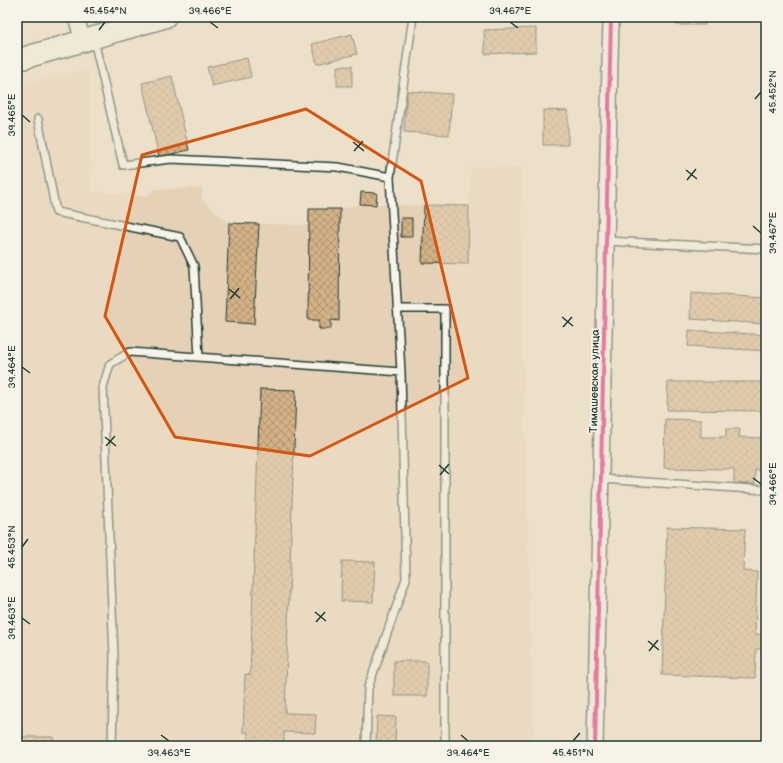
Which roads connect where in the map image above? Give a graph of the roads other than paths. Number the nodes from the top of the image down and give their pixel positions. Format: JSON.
{"nodes":[{"id":1,"x":76,"y":17,"type":"edge"},
{"id":2,"x":165,"y":17,"type":"edge"},
{"id":3,"x":413,"y":17,"type":"edge"},
{"id":4,"x":611,"y":17,"type":"edge"},
{"id":5,"x":88,"y":40,"type":"junction"},
{"id":6,"x":17,"y":60,"type":"edge"},
{"id":7,"x":38,"y":119,"type":"dead end"},
{"id":8,"x":390,"y":177,"type":"junction"},
{"id":9,"x":606,"y":241,"type":"junction"},
{"id":10,"x":766,"y":249,"type":"edge"},
{"id":11,"x":397,"y":309,"type":"junction"},
{"id":12,"x":199,"y":357,"type":"junction"},
{"id":13,"x":401,"y":372,"type":"junction"},
{"id":14,"x":601,"y":479,"type":"junction"},
{"id":15,"x":766,"y":490,"type":"edge"},
{"id":16,"x":112,"y":746,"type":"edge"},
{"id":17,"x":366,"y":746,"type":"edge"},
{"id":18,"x":445,"y":746,"type":"edge"},
{"id":19,"x":594,"y":746,"type":"edge"}],
"edges":[{"from":1,"to":5,"type":"street"},
{"from":2,"to":5,"type":"main road"},
{"from":3,"to":8,"type":"lane"},
{"from":4,"to":9,"type":"street","name":"Тимашевская улица"},
{"from":5,"to":6,"type":"main road"},
{"from":5,"to":8,"type":"lane"},
{"from":7,"to":12,"type":"lane"},
{"from":8,"to":11,"type":"lane"},
{"from":9,"to":10,"type":"lane"},
{"from":9,"to":14,"type":"street","name":"Тимашевская улица"},
{"from":11,"to":13,"type":"lane"},
{"from":11,"to":18,"type":"lane"},
{"from":12,"to":13,"type":"lane"},
{"from":12,"to":16,"type":"lane"},
{"from":13,"to":17,"type":"lane"},
{"from":14,"to":15,"type":"lane"},
{"from":14,"to":19,"type":"street","name":"Тимашевская улица"}]}
